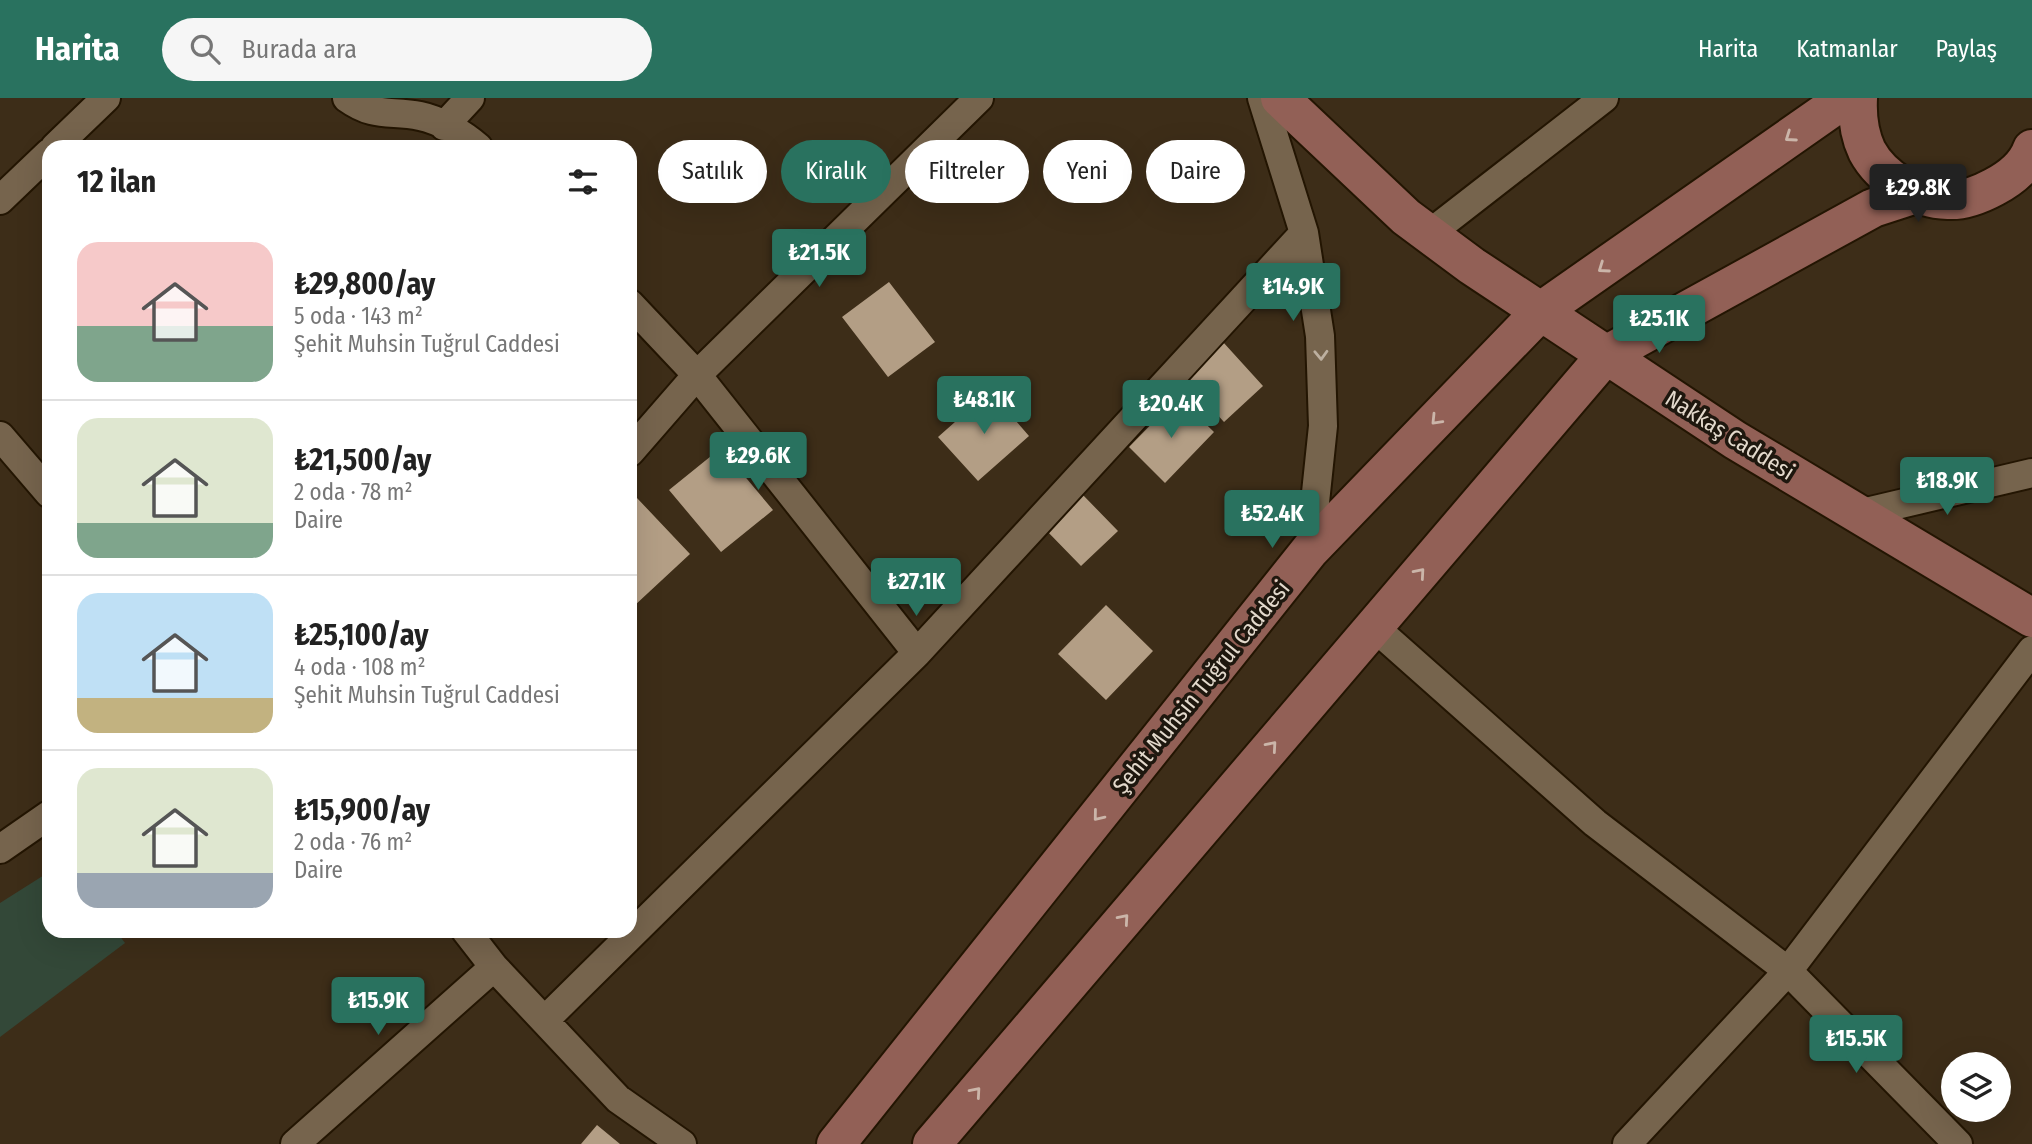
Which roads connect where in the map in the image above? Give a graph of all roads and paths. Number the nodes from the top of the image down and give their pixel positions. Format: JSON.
{"nodes":[{"id":1,"x":106,"y":98,"type":"edge"},
{"id":2,"x":347,"y":98,"type":"edge"},
{"id":3,"x":470,"y":98,"type":"edge"},
{"id":4,"x":979,"y":98,"type":"edge"},
{"id":5,"x":1262,"y":98,"type":"edge"},
{"id":6,"x":1280,"y":98,"type":"edge"},
{"id":7,"x":1604,"y":98,"type":"edge"},
{"id":8,"x":1846,"y":98,"type":"edge"},
{"id":9,"x":1858,"y":98,"type":"edge"},
{"id":10,"x":444,"y":126,"type":"junction"},
{"id":11,"x":62,"y":140,"type":"edge"},
{"id":12,"x":470,"y":140,"type":"edge"},
{"id":13,"x":2032,"y":149,"type":"edge"},
{"id":14,"x":42,"y":160,"type":"edge"},
{"id":15,"x":1916,"y":194,"type":"junction"},
{"id":16,"x":0,"y":200,"type":"edge"},
{"id":17,"x":1304,"y":233,"type":"junction"},
{"id":18,"x":1429,"y":234,"type":"junction"},
{"id":19,"x":637,"y":311,"type":"edge"},
{"id":20,"x":1541,"y":312,"type":"junction"},
{"id":21,"x":1606,"y":355,"type":"junction"},
{"id":22,"x":697,"y":375,"type":"junction"},
{"id":23,"x":0,"y":436,"type":"edge"},
{"id":24,"x":637,"y":444,"type":"edge"},
{"id":25,"x":2032,"y":473,"type":"edge"},
{"id":26,"x":42,"y":485,"type":"edge"},
{"id":27,"x":1858,"y":514,"type":"junction"},
{"id":28,"x":1310,"y":550,"type":"junction"},
{"id":29,"x":2032,"y":618,"type":"edge"},
{"id":30,"x":1374,"y":627,"type":"junction"},
{"id":31,"x":2032,"y":650,"type":"edge"},
{"id":32,"x":917,"y":653,"type":"junction"},
{"id":33,"x":42,"y":820,"type":"edge"},
{"id":34,"x":0,"y":849,"type":"edge"},
{"id":35,"x":637,"y":929,"type":"edge"},
{"id":36,"x":471,"y":938,"type":"edge"},
{"id":37,"x":628,"y":938,"type":"edge"},
{"id":38,"x":494,"y":967,"type":"junction"},
{"id":39,"x":1788,"y":971,"type":"junction"},
{"id":40,"x":545,"y":1020,"type":"junction"},
{"id":41,"x":295,"y":1144,"type":"edge"},
{"id":42,"x":682,"y":1144,"type":"edge"},
{"id":43,"x":836,"y":1144,"type":"edge"},
{"id":44,"x":932,"y":1144,"type":"edge"},
{"id":45,"x":1627,"y":1144,"type":"edge"},
{"id":46,"x":1958,"y":1144,"type":"edge"}],
"edges":[{"from":1,"to":11,"type":"street"},
{"from":2,"to":10,"type":"street"},
{"from":3,"to":10,"type":"street"},
{"from":4,"to":22,"type":"street"},
{"from":5,"to":17,"type":"street"},
{"from":6,"to":18,"type":"main road","name":"Nakkaş Caddesi"},
{"from":7,"to":18,"type":"street"},
{"from":8,"to":20,"type":"main road","name":"Şehit Muhsin Tuğrul Caddesi","one_way":true},
{"from":9,"to":15,"type":"main road"},
{"from":10,"to":12,"type":"street"},
{"from":13,"to":15,"type":"main road"},
{"from":14,"to":16,"type":"street"},
{"from":15,"to":21,"type":"main road"},
{"from":17,"to":28,"type":"street","one_way":true},
{"from":17,"to":32,"type":"street"},
{"from":18,"to":20,"type":"main road","name":"Nakkaş Caddesi"},
{"from":19,"to":22,"type":"street"},
{"from":20,"to":21,"type":"main road","name":"Nakkaş Caddesi"},
{"from":20,"to":28,"type":"main road","name":"Şehit Muhsin Tuğrul Caddesi","one_way":true},
{"from":21,"to":27,"type":"main road","name":"Nakkaş Caddesi"},
{"from":30,"to":21,"type":"main road","one_way":true},
{"from":22,"to":24,"type":"street"},
{"from":22,"to":32,"type":"street"},
{"from":23,"to":26,"type":"street"},
{"from":25,"to":27,"type":"street"},
{"from":27,"to":29,"type":"main road","name":"Nakkaş Caddesi"},
{"from":28,"to":43,"type":"main road","name":"Şehit Muhsin Tuğrul Caddesi","one_way":true},
{"from":30,"to":39,"type":"street"},
{"from":44,"to":30,"type":"main road","one_way":true},
{"from":31,"to":39,"type":"street"},
{"from":32,"to":35,"type":"street"},
{"from":33,"to":34,"type":"street"},
{"from":36,"to":38,"type":"street"},
{"from":37,"to":40,"type":"street"},
{"from":38,"to":40,"type":"street"},
{"from":38,"to":41,"type":"street"},
{"from":39,"to":45,"type":"street"},
{"from":39,"to":46,"type":"street"},
{"from":40,"to":42,"type":"street"}]}
